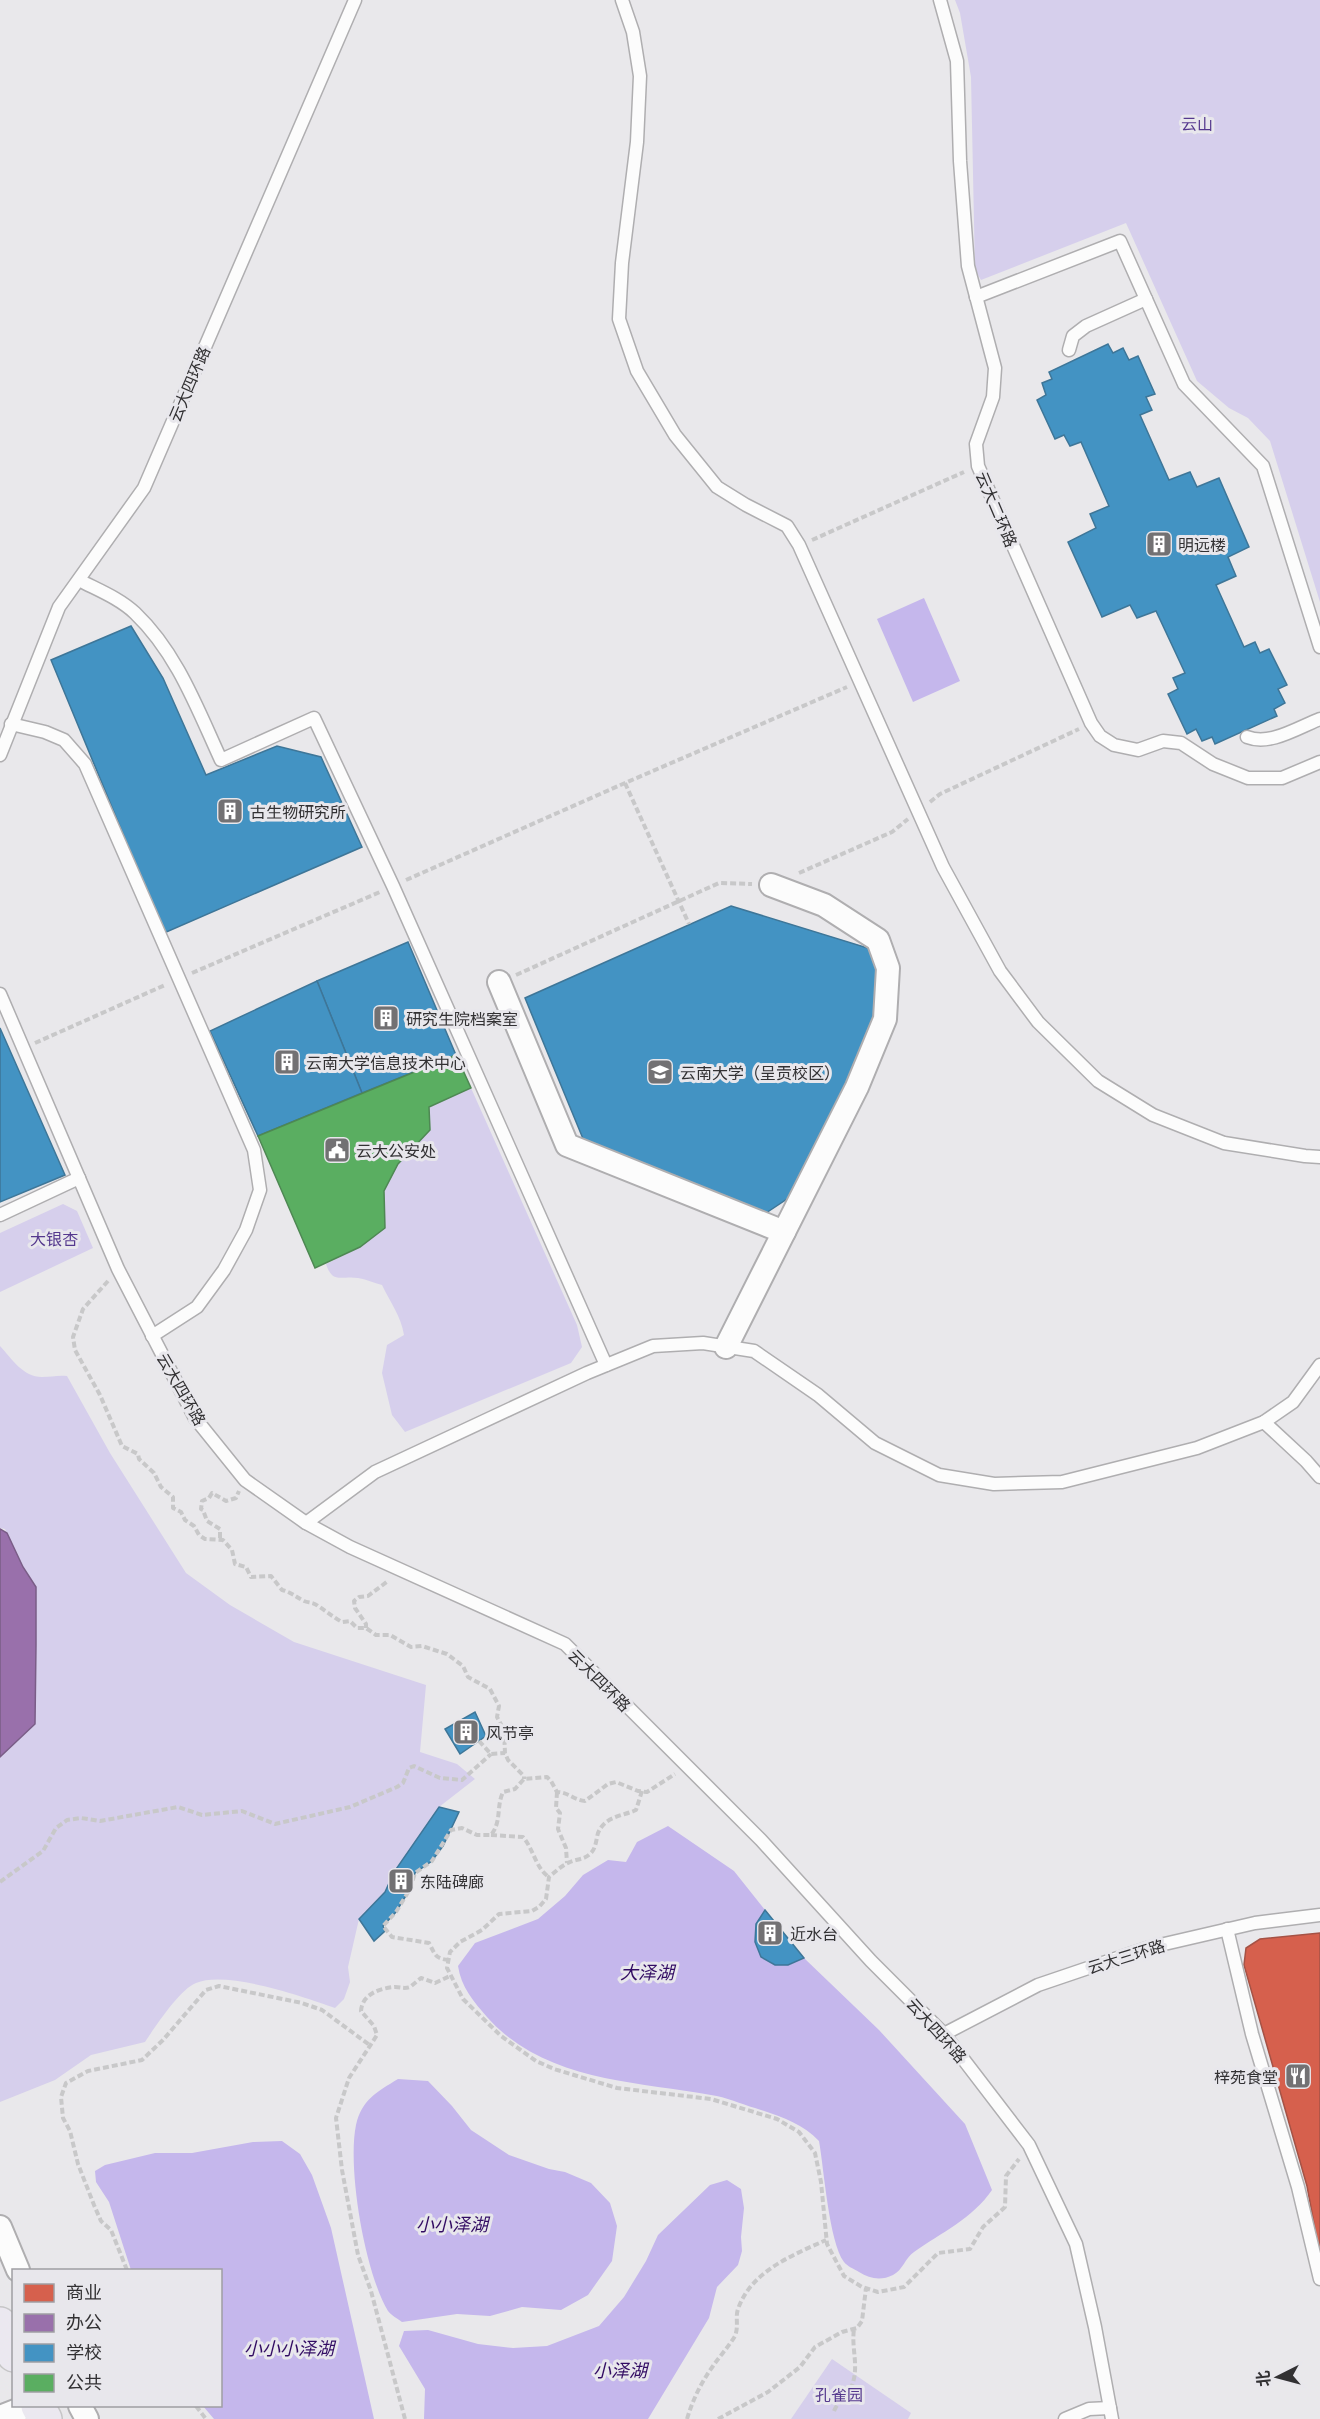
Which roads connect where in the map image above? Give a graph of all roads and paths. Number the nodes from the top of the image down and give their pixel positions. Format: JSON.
{"nodes":[{"id":1,"x":355,"y":0,"type":"edge"},
{"id":2,"x":622,"y":0,"type":"edge"},
{"id":3,"x":940,"y":0,"type":"edge"},
{"id":4,"x":976,"y":297,"type":"junction"},
{"id":5,"x":1146,"y":299,"type":"junction"},
{"id":6,"x":1069,"y":350,"type":"dead end"},
{"id":7,"x":978,"y":466,"type":"junction"},
{"id":8,"x":799,"y":545,"type":"junction"},
{"id":9,"x":79,"y":580,"type":"junction"},
{"id":10,"x":1320,"y":647,"type":"edge"},
{"id":11,"x":859,"y":682,"type":"junction"},
{"id":12,"x":1320,"y":719,"type":"edge"},
{"id":13,"x":1091,"y":723,"type":"junction"},
{"id":14,"x":11,"y":724,"type":"junction"},
{"id":15,"x":1246,"y":737,"type":"dead end"},
{"id":16,"x":0,"y":755,"type":"edge"},
{"id":17,"x":1320,"y":762,"type":"edge"},
{"id":18,"x":625,"y":783,"type":"junction"},
{"id":19,"x":940,"y":794,"type":"dead end"},
{"id":20,"x":892,"y":832,"type":"dead end"},
{"id":21,"x":825,"y":861,"type":"dead end"},
{"id":22,"x":719,"y":883,"type":"dead end"},
{"id":23,"x":771,"y":885,"type":"dead end"},
{"id":24,"x":393,"y":886,"type":"junction"},
{"id":25,"x":678,"y":900,"type":"junction"},
{"id":26,"x":689,"y":924,"type":"dead end"},
{"id":27,"x":178,"y":979,"type":"junction"},
{"id":28,"x":499,"y":982,"type":"joint"},
{"id":29,"x":0,"y":993,"type":"edge"},
{"id":30,"x":24,"y":1047,"type":"junction"},
{"id":31,"x":1320,"y":1156,"type":"edge"},
{"id":32,"x":79,"y":1178,"type":"junction"},
{"id":33,"x":0,"y":1215,"type":"edge"},
{"id":34,"x":784,"y":1232,"type":"junction"},
{"id":35,"x":118,"y":1269,"type":"junction"},
{"id":36,"x":152,"y":1336,"type":"junction"},
{"id":37,"x":726,"y":1347,"type":"junction"},
{"id":38,"x":606,"y":1365,"type":"junction"},
{"id":39,"x":1320,"y":1365,"type":"edge"},
{"id":40,"x":1264,"y":1422,"type":"junction"},
{"id":41,"x":1320,"y":1477,"type":"edge"},
{"id":42,"x":245,"y":1480,"type":"junction"},
{"id":43,"x":306,"y":1523,"type":"junction"},
{"id":44,"x":220,"y":1538,"type":"junction"},
{"id":45,"x":394,"y":1566,"type":"junction"},
{"id":46,"x":366,"y":1628,"type":"junction"},
{"id":47,"x":478,"y":1741,"type":"dead end"},
{"id":48,"x":505,"y":1753,"type":"junction"},
{"id":49,"x":491,"y":1754,"type":"junction"},
{"id":50,"x":686,"y":1767,"type":"junction"},
{"id":51,"x":524,"y":1779,"type":"junction"},
{"id":52,"x":642,"y":1791,"type":"junction"},
{"id":53,"x":557,"y":1792,"type":"junction"},
{"id":54,"x":491,"y":1835,"type":"junction"},
{"id":55,"x":567,"y":1863,"type":"junction"},
{"id":56,"x":549,"y":1877,"type":"junction"},
{"id":57,"x":0,"y":1882,"type":"edge"},
{"id":58,"x":1320,"y":1915,"type":"edge"},
{"id":59,"x":1227,"y":1929,"type":"junction"},
{"id":60,"x":449,"y":1960,"type":"junction"},
{"id":61,"x":450,"y":1976,"type":"junction"},
{"id":62,"x":944,"y":2034,"type":"junction"},
{"id":63,"x":371,"y":2046,"type":"junction"},
{"id":64,"x":1031,"y":2149,"type":"junction"},
{"id":65,"x":0,"y":2227,"type":"edge"},
{"id":66,"x":826,"y":2240,"type":"junction"},
{"id":67,"x":9,"y":2258,"type":"edge"},
{"id":68,"x":126,"y":2269,"type":"edge"},
{"id":69,"x":1320,"y":2279,"type":"edge"},
{"id":70,"x":866,"y":2288,"type":"junction"},
{"id":71,"x":0,"y":2325,"type":"edge"},
{"id":72,"x":854,"y":2329,"type":"junction"},
{"id":73,"x":12,"y":2351,"type":"edge"},
{"id":74,"x":25,"y":2407,"type":"edge"},
{"id":75,"x":197,"y":2407,"type":"edge"},
{"id":76,"x":834,"y":2411,"type":"dead end"},
{"id":77,"x":1111,"y":2414,"type":"edge"},
{"id":78,"x":0,"y":2417,"type":"edge"},
{"id":79,"x":206,"y":2419,"type":"edge"},
{"id":80,"x":405,"y":2419,"type":"edge"},
{"id":81,"x":687,"y":2419,"type":"edge"},
{"id":82,"x":718,"y":2419,"type":"edge"},
{"id":83,"x":1065,"y":2419,"type":"edge"}],
"edges":[{"from":1,"to":9,"type":"lane","name":"云大四环路"},
{"from":2,"to":8,"type":"lane"},
{"from":3,"to":4,"type":"lane","name":"云大二环路"},
{"from":4,"to":5,"type":"lane"},
{"from":4,"to":7,"type":"lane","name":"云大二环路"},
{"from":5,"to":6,"type":"lane"},
{"from":5,"to":10,"type":"lane"},
{"from":7,"to":8,"type":"path"},
{"from":7,"to":13,"type":"lane","name":"云大二环路"},
{"from":8,"to":11,"type":"lane"},
{"from":9,"to":14,"type":"lane","name":"云大四环路"},
{"from":9,"to":24,"type":"lane"},
{"from":11,"to":18,"type":"path"},
{"from":11,"to":31,"type":"lane"},
{"from":12,"to":15,"type":"lane"},
{"from":13,"to":17,"type":"lane","name":"云大二环路"},
{"from":13,"to":19,"type":"path"},
{"from":14,"to":16,"type":"lane","name":"云大四环路"},
{"from":14,"to":27,"type":"lane"},
{"from":18,"to":24,"type":"path"},
{"from":18,"to":25,"type":"path"},
{"from":20,"to":21,"type":"path"},
{"from":22,"to":25,"type":"path"},
{"from":23,"to":34,"type":"street"},
{"from":24,"to":27,"type":"path"},
{"from":24,"to":38,"type":"lane"},
{"from":25,"to":26,"type":"path"},
{"from":25,"to":28,"type":"path"},
{"from":27,"to":30,"type":"path"},
{"from":27,"to":36,"type":"lane"},
{"from":28,"to":34,"type":"street"},
{"from":29,"to":30,"type":"lane","name":"云大四环路"},
{"from":30,"to":32,"type":"lane","name":"云大四环路"},
{"from":32,"to":33,"type":"lane"},
{"from":32,"to":35,"type":"lane","name":"云大四环路"},
{"from":34,"to":37,"type":"street"},
{"from":35,"to":36,"type":"lane","name":"云大四环路"},
{"from":35,"to":44,"type":"path"},
{"from":36,"to":42,"type":"lane","name":"云大四环路"},
{"from":37,"to":38,"type":"lane"},
{"from":37,"to":40,"type":"lane"},
{"from":38,"to":43,"type":"lane"},
{"from":39,"to":40,"type":"lane"},
{"from":40,"to":41,"type":"lane"},
{"from":42,"to":43,"type":"lane","name":"云大四环路"},
{"from":42,"to":44,"type":"path"},
{"from":43,"to":45,"type":"lane","name":"云大四环路"},
{"from":44,"to":46,"type":"path"},
{"from":45,"to":46,"type":"path"},
{"from":45,"to":50,"type":"lane","name":"云大四环路"},
{"from":46,"to":48,"type":"path"},
{"from":47,"to":49,"type":"path"},
{"from":48,"to":49,"type":"path"},
{"from":48,"to":51,"type":"path"},
{"from":49,"to":57,"type":"path"},
{"from":50,"to":52,"type":"path"},
{"from":50,"to":62,"type":"lane","name":"云大四环路"},
{"from":51,"to":53,"type":"path"},
{"from":51,"to":54,"type":"path"},
{"from":52,"to":53,"type":"path"},
{"from":52,"to":55,"type":"path"},
{"from":53,"to":55,"type":"path"},
{"from":54,"to":56,"type":"path"},
{"from":54,"to":60,"type":"path"},
{"from":55,"to":56,"type":"path"},
{"from":56,"to":60,"type":"path"},
{"from":58,"to":59,"type":"lane","name":"云大三环路"},
{"from":59,"to":62,"type":"lane","name":"云大三环路"},
{"from":59,"to":69,"type":"lane"},
{"from":60,"to":61,"type":"path"},
{"from":61,"to":63,"type":"path"},
{"from":61,"to":66,"type":"path"},
{"from":62,"to":64,"type":"lane","name":"云大四环路"},
{"from":63,"to":68,"type":"path"},
{"from":63,"to":80,"type":"path"},
{"from":64,"to":70,"type":"path"},
{"from":64,"to":77,"type":"lane","name":"云大四环路"},
{"from":65,"to":67,"type":"street"},
{"from":66,"to":70,"type":"path"},
{"from":66,"to":81,"type":"path"},
{"from":70,"to":72,"type":"path"},
{"from":71,"to":73,"type":"main road"},
{"from":72,"to":76,"type":"path"},
{"from":72,"to":82,"type":"path"},
{"from":74,"to":78,"type":"street"},
{"from":75,"to":79,"type":"path"},
{"from":77,"to":83,"type":"lane"}]}
